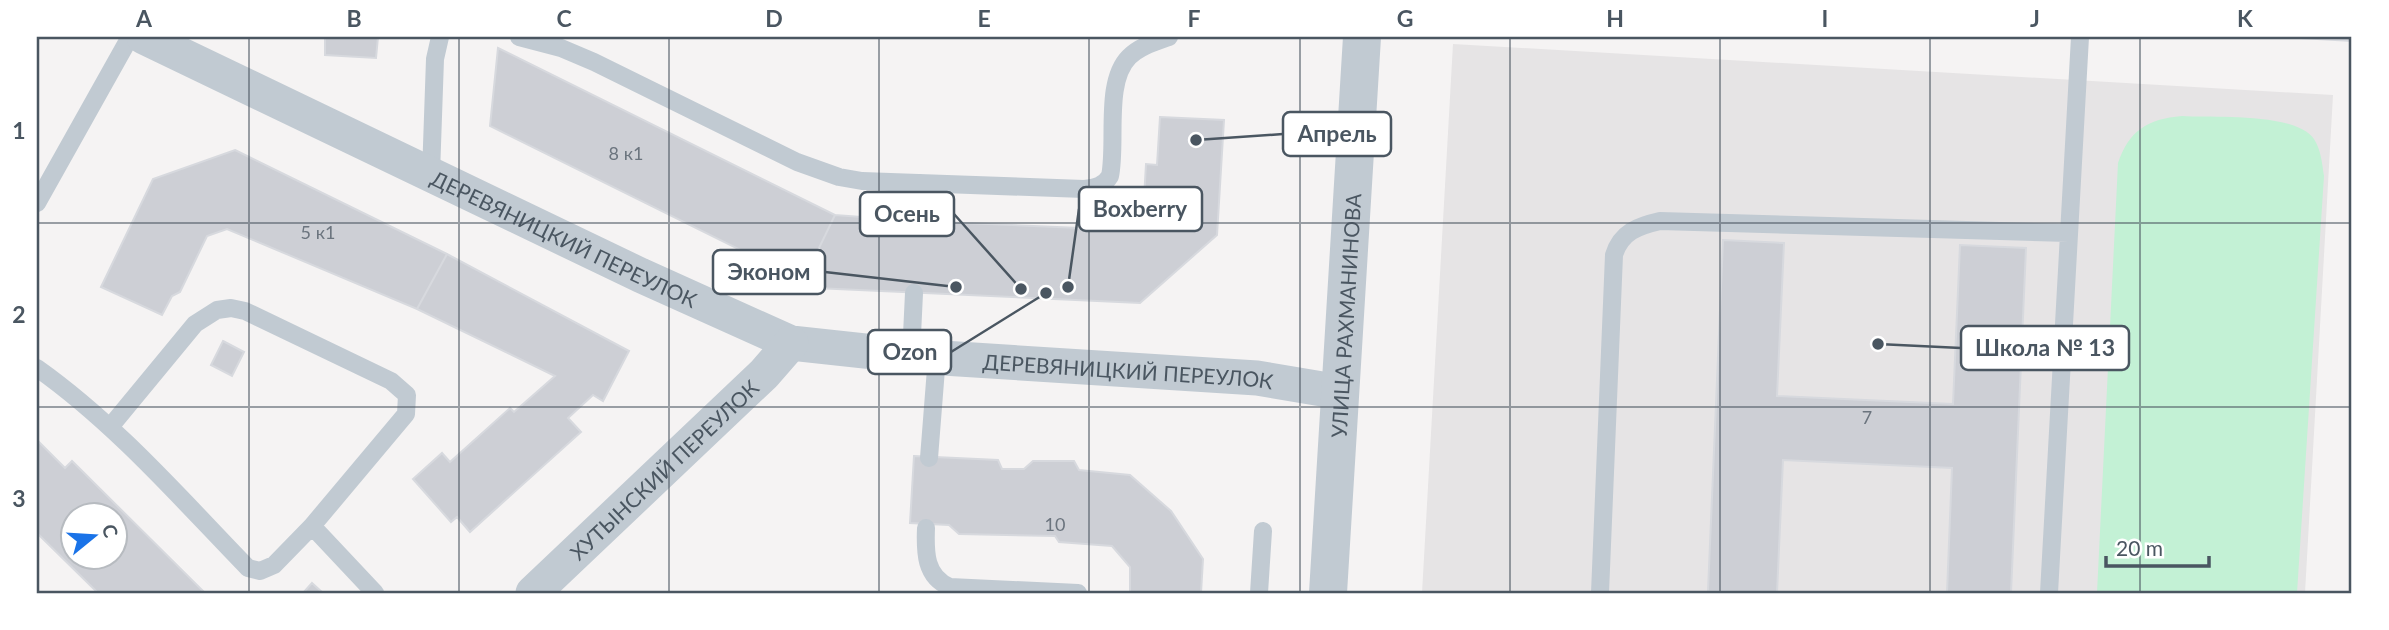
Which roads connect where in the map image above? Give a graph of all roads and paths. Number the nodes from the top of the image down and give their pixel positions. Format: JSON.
{"nodes":[{"id":1,"x":130,"y":37,"type":"edge"},
{"id":2,"x":144,"y":37,"type":"edge"},
{"id":3,"x":440,"y":37,"type":"edge"},
{"id":4,"x":519,"y":37,"type":"edge"},
{"id":5,"x":1169,"y":37,"type":"edge"},
{"id":6,"x":1362,"y":37,"type":"edge"},
{"id":7,"x":2080,"y":37,"type":"edge"},
{"id":8,"x":431,"y":174,"type":"junction"},
{"id":9,"x":920,"y":183,"type":"junction"},
{"id":10,"x":37,"y":203,"type":"edge"},
{"id":11,"x":917,"y":221,"type":"dead end"},
{"id":12,"x":2069,"y":233,"type":"junction"},
{"id":13,"x":914,"y":293,"type":"dead end"},
{"id":14,"x":790,"y":343,"type":"junction"},
{"id":15,"x":924,"y":356,"type":"junction"},
{"id":16,"x":37,"y":368,"type":"edge"},
{"id":17,"x":1340,"y":392,"type":"junction"},
{"id":18,"x":110,"y":427,"type":"junction"},
{"id":19,"x":929,"y":458,"type":"dead end"},
{"id":20,"x":312,"y":526,"type":"junction"},
{"id":21,"x":926,"y":528,"type":"dead end"},
{"id":22,"x":1263,"y":531,"type":"dead end"},
{"id":23,"x":375,"y":593,"type":"edge"},
{"id":24,"x":533,"y":593,"type":"edge"},
{"id":25,"x":1078,"y":593,"type":"edge"},
{"id":26,"x":1259,"y":593,"type":"edge"},
{"id":27,"x":1328,"y":593,"type":"edge"},
{"id":28,"x":1600,"y":593,"type":"edge"},
{"id":29,"x":2049,"y":593,"type":"edge"}],
"edges":[{"from":1,"to":10,"type":"lane"},
{"from":2,"to":8,"type":"street","name":"ДЕРЕВЯНИЦКИЙ ПЕРЕУЛОК"},
{"from":3,"to":8,"type":"lane"},
{"from":4,"to":9,"type":"lane"},
{"from":5,"to":9,"type":"lane"},
{"from":6,"to":17,"type":"street","name":"УЛИЦА РАХМАНИНОВА"},
{"from":7,"to":12,"type":"lane"},
{"from":8,"to":14,"type":"street","name":"ДЕРЕВЯНИЦКИЙ ПЕРЕУЛОК"},
{"from":9,"to":11,"type":"lane"},
{"from":12,"to":28,"type":"lane"},
{"from":12,"to":29,"type":"lane"},
{"from":13,"to":15,"type":"lane"},
{"from":14,"to":15,"type":"street","name":"ДЕРЕВЯНИЦКИЙ ПЕРЕУЛОК"},
{"from":14,"to":24,"type":"street","name":"ХУТЫНСКИЙ ПЕРЕУЛОК"},
{"from":15,"to":17,"type":"street","name":"ДЕРЕВЯНИЦКИЙ ПЕРЕУЛОК"},
{"from":15,"to":19,"type":"lane"},
{"from":16,"to":18,"type":"lane"},
{"from":17,"to":27,"type":"street","name":"УЛИЦА РАХМАНИНОВА"},
{"from":18,"to":20,"type":"lane"},
{"from":18,"to":20,"type":"lane"},
{"from":20,"to":23,"type":"lane"},
{"from":21,"to":25,"type":"lane"},
{"from":22,"to":26,"type":"lane"}]}
